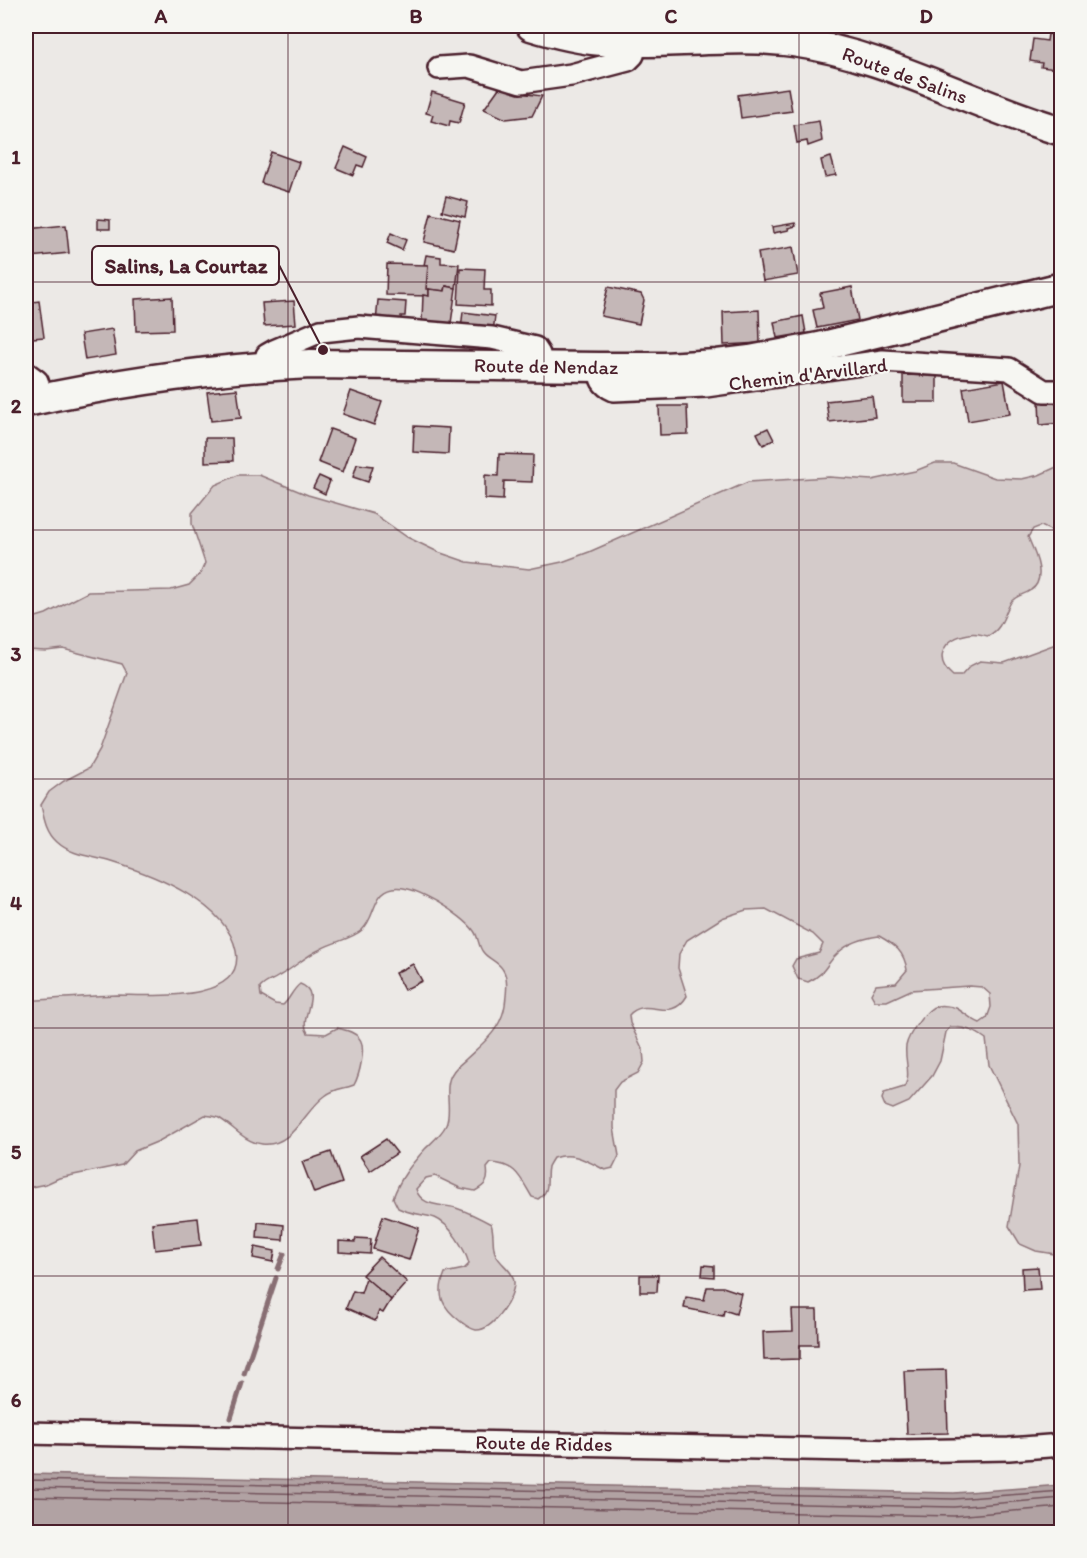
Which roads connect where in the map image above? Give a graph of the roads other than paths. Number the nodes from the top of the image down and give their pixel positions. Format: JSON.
{"nodes":[{"id":1,"x":531,"y":26,"type":"edge"},
{"id":2,"x":637,"y":42,"type":"junction"},
{"id":3,"x":440,"y":68,"type":"dead end"},
{"id":4,"x":1062,"y":131,"type":"edge"},
{"id":5,"x":1062,"y":287,"type":"edge"},
{"id":6,"x":265,"y":366,"type":"junction"},
{"id":7,"x":539,"y":366,"type":"junction"},
{"id":8,"x":599,"y":367,"type":"junction"},
{"id":9,"x":26,"y":373,"type":"edge"},
{"id":10,"x":1062,"y":391,"type":"edge"},
{"id":11,"x":34,"y":400,"type":"edge"},
{"id":12,"x":26,"y":1432,"type":"edge"},
{"id":13,"x":1062,"y":1445,"type":"edge"}],
"edges":[{"from":1,"to":2,"type":"main road","name":"Route de Salins"},
{"from":2,"to":3,"type":"street"},
{"from":2,"to":4,"type":"main road","name":"Route de Salins"},
{"from":5,"to":8,"type":"main road","name":"Route de Nendaz"},
{"from":6,"to":7,"type":"main road","name":"Route de Nendaz"},
{"from":6,"to":7,"type":"street"},
{"from":6,"to":11,"type":"main road","name":"Route de Nendaz"},
{"from":7,"to":8,"type":"main road","name":"Route de Nendaz"},
{"from":8,"to":10,"type":"street","name":"Chemin d'Arvillard"},
{"from":9,"to":11,"type":"street"},
{"from":12,"to":13,"type":"street","name":"Route de Riddes"}]}
